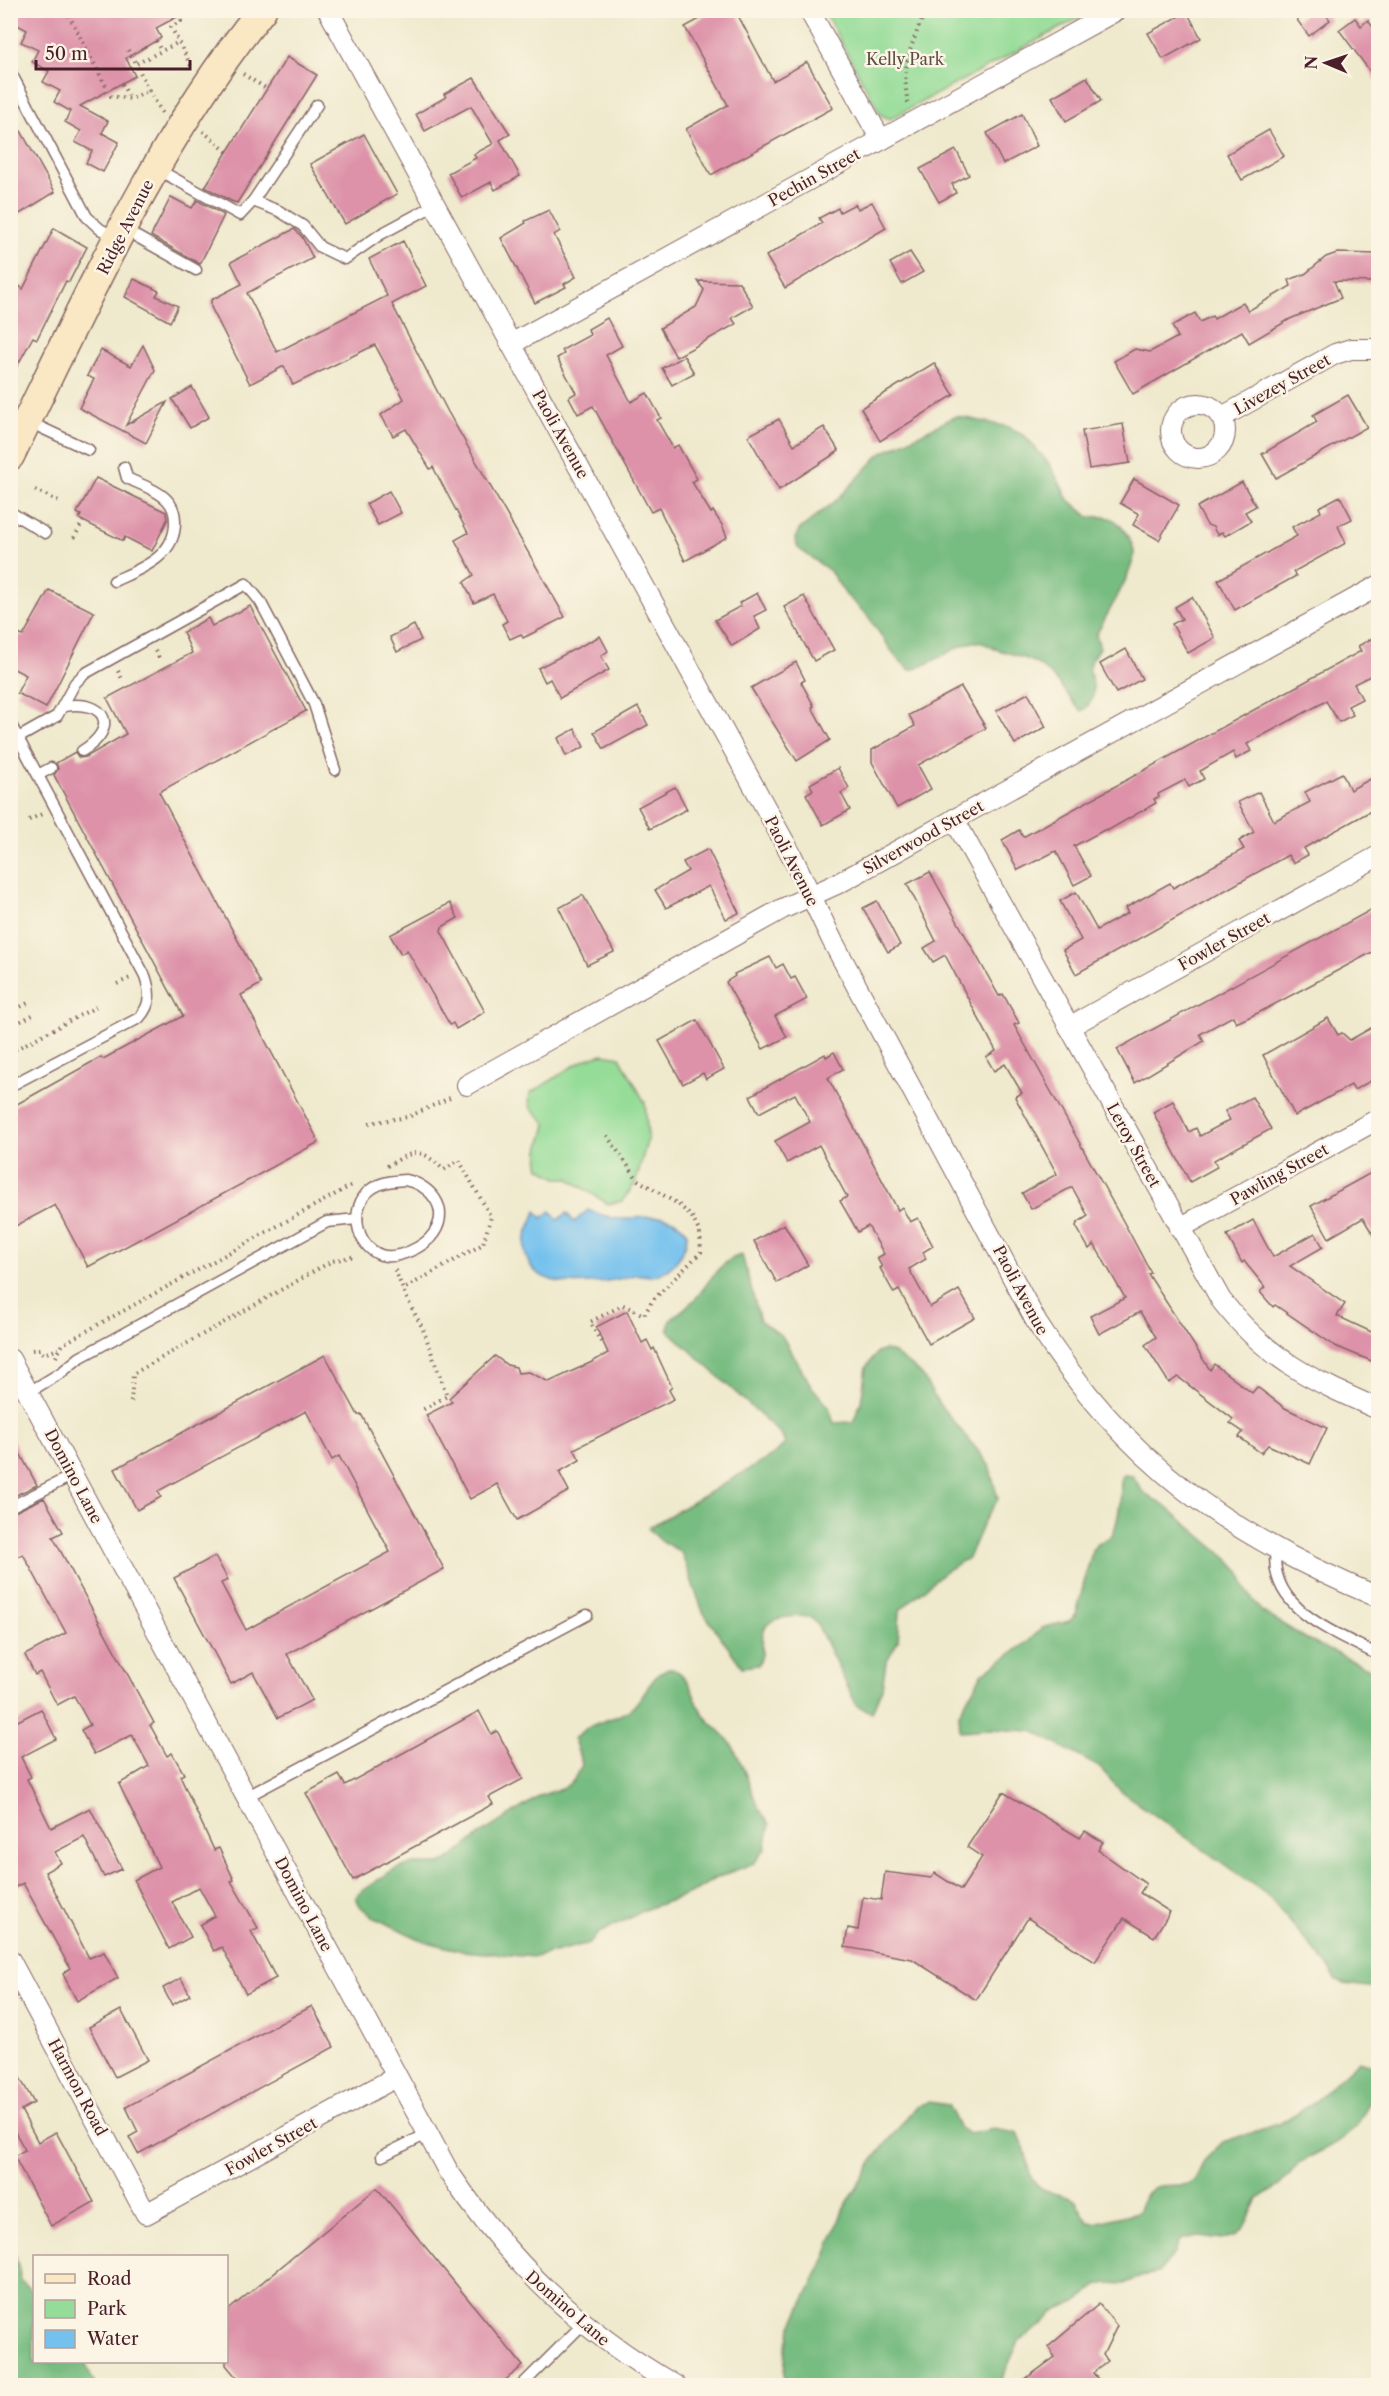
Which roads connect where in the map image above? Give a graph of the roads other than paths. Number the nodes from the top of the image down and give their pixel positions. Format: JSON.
{"nodes":[{"id":1,"x":262,"y":10,"type":"edge"},
{"id":2,"x":328,"y":10,"type":"edge"},
{"id":3,"x":809,"y":10,"type":"edge"},
{"id":4,"x":1117,"y":10,"type":"edge"},
{"id":5,"x":10,"y":72,"type":"edge"},
{"id":6,"x":316,"y":105,"type":"dead end"},
{"id":7,"x":881,"y":140,"type":"junction"},
{"id":8,"x":155,"y":168,"type":"junction"},
{"id":9,"x":253,"y":201,"type":"junction"},
{"id":10,"x":435,"y":205,"type":"junction"},
{"id":11,"x":120,"y":234,"type":"junction"},
{"id":12,"x":196,"y":270,"type":"dead end"},
{"id":13,"x":511,"y":344,"type":"junction"},
{"id":14,"x":1378,"y":349,"type":"edge"},
{"id":15,"x":1222,"y":417,"type":"dead end"},
{"id":16,"x":27,"y":421,"type":"junction"},
{"id":17,"x":88,"y":450,"type":"dead end"},
{"id":18,"x":10,"y":456,"type":"edge"},
{"id":19,"x":124,"y":467,"type":"dead end"},
{"id":20,"x":10,"y":512,"type":"edge"},
{"id":21,"x":45,"y":533,"type":"dead end"},
{"id":22,"x":114,"y":581,"type":"dead end"},
{"id":23,"x":1378,"y":586,"type":"edge"},
{"id":24,"x":64,"y":706,"type":"junction"},
{"id":25,"x":10,"y":723,"type":"edge"},
{"id":26,"x":18,"y":738,"type":"junction"},
{"id":27,"x":82,"y":751,"type":"dead end"},
{"id":28,"x":51,"y":768,"type":"dead end"},
{"id":29,"x":335,"y":771,"type":"dead end"},
{"id":30,"x":38,"y":775,"type":"junction"},
{"id":31,"x":954,"y":819,"type":"junction"},
{"id":32,"x":1378,"y":856,"type":"edge"},
{"id":33,"x":810,"y":895,"type":"junction"},
{"id":34,"x":1069,"y":1027,"type":"junction"},
{"id":35,"x":467,"y":1085,"type":"road end"},
{"id":36,"x":10,"y":1086,"type":"edge"},
{"id":37,"x":1378,"y":1119,"type":"edge"},
{"id":38,"x":357,"y":1219,"type":"junction"},
{"id":39,"x":1180,"y":1228,"type":"junction"},
{"id":40,"x":10,"y":1359,"type":"edge"},
{"id":41,"x":28,"y":1392,"type":"junction"},
{"id":42,"x":1378,"y":1409,"type":"edge"},
{"id":43,"x":73,"y":1475,"type":"junction"},
{"id":44,"x":10,"y":1508,"type":"edge"},
{"id":45,"x":1276,"y":1550,"type":"junction"},
{"id":46,"x":1378,"y":1597,"type":"edge"},
{"id":47,"x":587,"y":1615,"type":"dead end"},
{"id":48,"x":1378,"y":1655,"type":"edge"},
{"id":49,"x":246,"y":1797,"type":"junction"},
{"id":50,"x":10,"y":1960,"type":"edge"},
{"id":51,"x":396,"y":2077,"type":"junction"},
{"id":52,"x":427,"y":2134,"type":"junction"},
{"id":53,"x":382,"y":2156,"type":"dead end"},
{"id":54,"x":146,"y":2214,"type":"joint"},
{"id":55,"x":583,"y":2324,"type":"junction"},
{"id":56,"x":521,"y":2385,"type":"edge"},
{"id":57,"x":676,"y":2385,"type":"edge"}],
"edges":[{"from":1,"to":8,"type":"main road","name":"Ridge Avenue"},
{"from":2,"to":10,"type":"street","name":"Paoli Avenue"},
{"from":3,"to":7,"type":"street"},
{"from":4,"to":7,"type":"street","name":"Pechin Street"},
{"from":5,"to":11,"type":"lane"},
{"from":6,"to":9,"type":"lane"},
{"from":7,"to":13,"type":"street","name":"Pechin Street"},
{"from":8,"to":9,"type":"lane"},
{"from":8,"to":11,"type":"main road","name":"Ridge Avenue"},
{"from":9,"to":10,"type":"lane"},
{"from":10,"to":13,"type":"street","name":"Paoli Avenue"},
{"from":11,"to":12,"type":"lane"},
{"from":11,"to":16,"type":"main road","name":"Ridge Avenue"},
{"from":13,"to":33,"type":"street","name":"Paoli Avenue"},
{"from":14,"to":15,"type":"street","name":"Livezey Street"},
{"from":16,"to":17,"type":"lane"},
{"from":16,"to":18,"type":"main road","name":"Ridge Avenue"},
{"from":19,"to":22,"type":"lane"},
{"from":20,"to":21,"type":"lane"},
{"from":23,"to":31,"type":"street","name":"Silverwood Street"},
{"from":24,"to":26,"type":"lane"},
{"from":24,"to":27,"type":"lane"},
{"from":24,"to":29,"type":"lane"},
{"from":25,"to":26,"type":"lane"},
{"from":26,"to":30,"type":"lane"},
{"from":28,"to":30,"type":"lane"},
{"from":30,"to":36,"type":"lane"},
{"from":31,"to":33,"type":"street","name":"Silverwood Street"},
{"from":31,"to":34,"type":"street","name":"Leroy Street"},
{"from":32,"to":34,"type":"street","name":"Fowler Street"},
{"from":33,"to":35,"type":"street","name":"Silverwood Street"},
{"from":33,"to":45,"type":"street","name":"Paoli Avenue"},
{"from":34,"to":39,"type":"street","name":"Leroy Street"},
{"from":37,"to":39,"type":"street","name":"Pawling Street"},
{"from":38,"to":38,"type":"lane"},
{"from":38,"to":41,"type":"lane"},
{"from":39,"to":42,"type":"street","name":"Leroy Street"},
{"from":40,"to":41,"type":"street","name":"Domino Lane"},
{"from":41,"to":43,"type":"street","name":"Domino Lane"},
{"from":43,"to":44,"type":"lane"},
{"from":43,"to":49,"type":"street","name":"Domino Lane"},
{"from":45,"to":46,"type":"street","name":"Paoli Avenue"},
{"from":45,"to":48,"type":"lane"},
{"from":47,"to":49,"type":"lane"},
{"from":49,"to":51,"type":"street","name":"Domino Lane"},
{"from":50,"to":54,"type":"street","name":"Harmon Road"},
{"from":51,"to":52,"type":"street","name":"Domino Lane"},
{"from":51,"to":54,"type":"street","name":"Fowler Street"},
{"from":52,"to":53,"type":"lane"},
{"from":52,"to":55,"type":"street","name":"Domino Lane"},
{"from":55,"to":56,"type":"lane"},
{"from":55,"to":57,"type":"street","name":"Domino Lane"}]}
